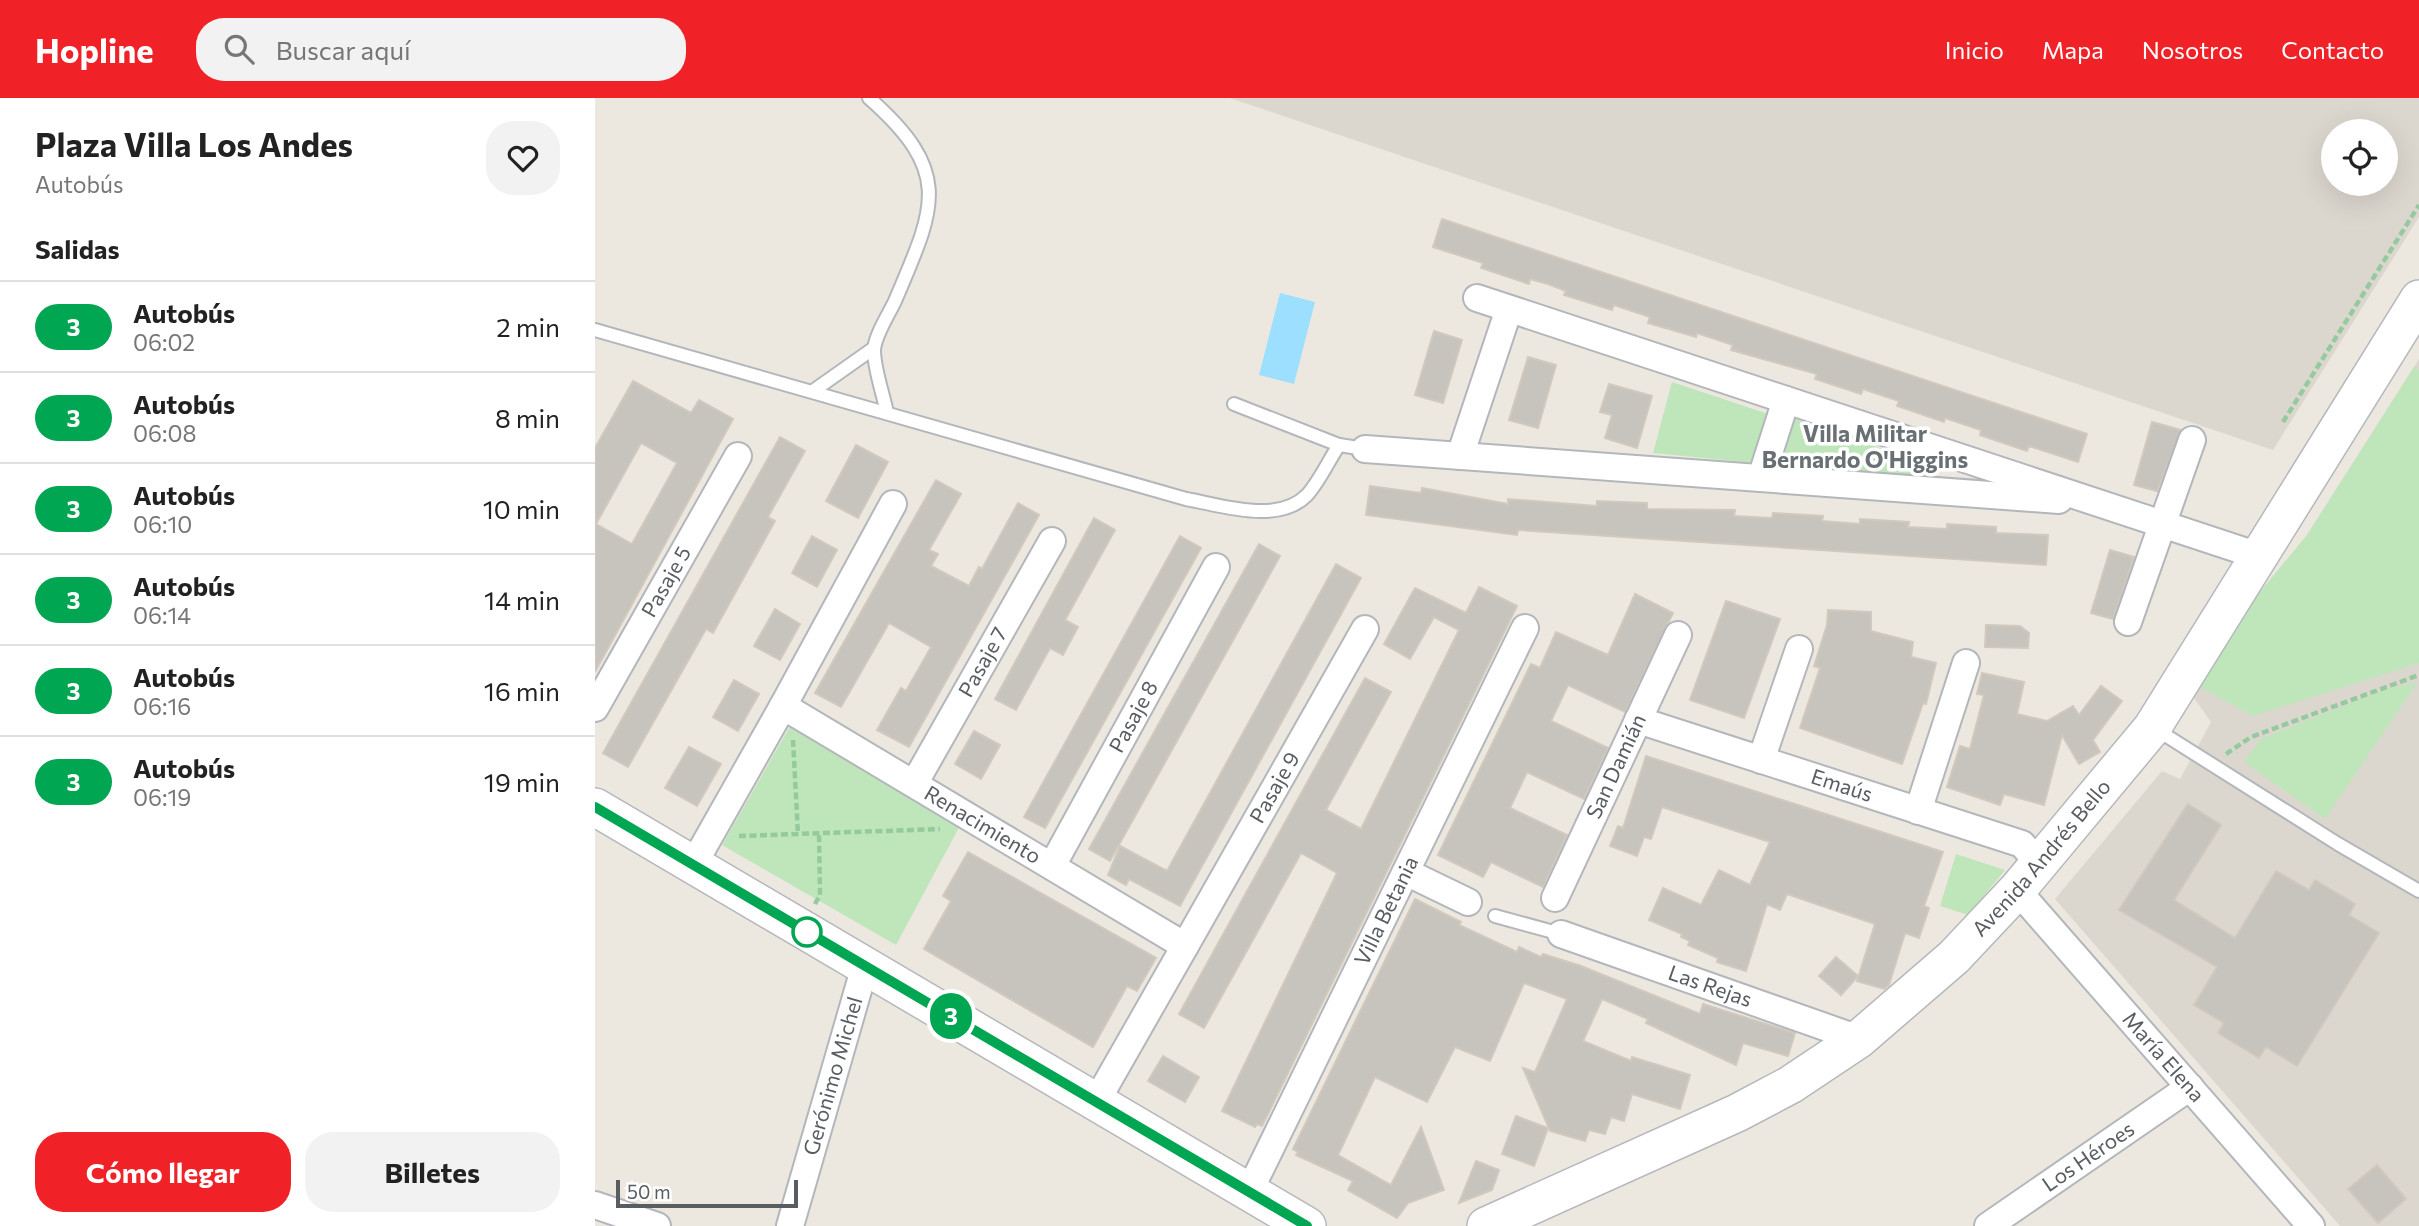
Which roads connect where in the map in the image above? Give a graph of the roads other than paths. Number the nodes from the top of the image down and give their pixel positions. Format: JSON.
{"nodes":[{"id":1,"x":869,"y":98,"type":"edge"},
{"id":2,"x":1477,"y":298,"type":"dead end"},
{"id":3,"x":2419,"y":299,"type":"edge"},
{"id":4,"x":1509,"y":309,"type":"junction"},
{"id":5,"x":595,"y":330,"type":"edge"},
{"id":6,"x":874,"y":348,"type":"junction"},
{"id":7,"x":813,"y":391,"type":"junction"},
{"id":8,"x":1786,"y":400,"type":"junction"},
{"id":9,"x":1234,"y":404,"type":"dead end"},
{"id":10,"x":887,"y":413,"type":"junction"},
{"id":11,"x":2192,"y":440,"type":"dead end"},
{"id":12,"x":1339,"y":445,"type":"junction"},
{"id":13,"x":1365,"y":449,"type":"joint"},
{"id":14,"x":739,"y":456,"type":"dead end"},
{"id":15,"x":1460,"y":456,"type":"junction"},
{"id":16,"x":1761,"y":478,"type":"junction"},
{"id":17,"x":2099,"y":503,"type":"junction"},
{"id":18,"x":894,"y":504,"type":"dead end"},
{"id":19,"x":2162,"y":525,"type":"junction"},
{"id":20,"x":1052,"y":541,"type":"dead end"},
{"id":21,"x":2259,"y":556,"type":"junction"},
{"id":22,"x":1216,"y":567,"type":"dead end"},
{"id":23,"x":2128,"y":622,"type":"dead end"},
{"id":24,"x":1525,"y":628,"type":"dead end"},
{"id":25,"x":1365,"y":629,"type":"dead end"},
{"id":26,"x":1678,"y":635,"type":"dead end"},
{"id":27,"x":1799,"y":649,"type":"dead end"},
{"id":28,"x":1966,"y":663,"type":"dead end"},
{"id":29,"x":595,"y":708,"type":"edge"},
{"id":30,"x":787,"y":709,"type":"junction"},
{"id":31,"x":1638,"y":720,"type":"junction"},
{"id":32,"x":2153,"y":728,"type":"junction"},
{"id":33,"x":1761,"y":760,"type":"junction"},
{"id":34,"x":914,"y":784,"type":"junction"},
{"id":35,"x":595,"y":807,"type":"edge"},
{"id":36,"x":1918,"y":811,"type":"junction"},
{"id":37,"x":701,"y":851,"type":"junction"},
{"id":38,"x":1052,"y":866,"type":"junction"},
{"id":39,"x":1406,"y":872,"type":"junction"},
{"id":40,"x":2027,"y":877,"type":"junction"},
{"id":41,"x":2419,"y":891,"type":"edge"},
{"id":42,"x":1555,"y":898,"type":"dead end"},
{"id":43,"x":1468,"y":902,"type":"dead end"},
{"id":44,"x":1495,"y":916,"type":"dead end"},
{"id":45,"x":1561,"y":934,"type":"joint"},
{"id":46,"x":1185,"y":946,"type":"junction"},
{"id":47,"x":865,"y":966,"type":"junction"},
{"id":48,"x":1859,"y":1039,"type":"junction"},
{"id":49,"x":2190,"y":1087,"type":"junction"},
{"id":50,"x":1096,"y":1102,"type":"junction"},
{"id":51,"x":1249,"y":1192,"type":"junction"},
{"id":52,"x":595,"y":1205,"type":"edge"},
{"id":53,"x":657,"y":1226,"type":"edge"},
{"id":54,"x":790,"y":1226,"type":"edge"},
{"id":55,"x":1307,"y":1226,"type":"edge"},
{"id":56,"x":1486,"y":1226,"type":"edge"},
{"id":57,"x":1988,"y":1226,"type":"edge"},
{"id":58,"x":2311,"y":1226,"type":"edge"}],
"edges":[{"from":1,"to":6,"type":"lane"},
{"from":2,"to":4,"type":"street"},
{"from":3,"to":21,"type":"main road","name":"Avenida Andrés Bello"},
{"from":4,"to":8,"type":"street"},
{"from":4,"to":15,"type":"street"},
{"from":5,"to":7,"type":"lane"},
{"from":6,"to":7,"type":"lane"},
{"from":6,"to":10,"type":"lane"},
{"from":7,"to":10,"type":"lane"},
{"from":8,"to":16,"type":"street"},
{"from":8,"to":17,"type":"street"},
{"from":9,"to":12,"type":"lane"},
{"from":10,"to":12,"type":"lane"},
{"from":11,"to":19,"type":"street"},
{"from":12,"to":13,"type":"lane"},
{"from":13,"to":15,"type":"street"},
{"from":14,"to":29,"type":"street","name":"Pasaje 5"},
{"from":15,"to":16,"type":"street"},
{"from":16,"to":17,"type":"street"},
{"from":17,"to":19,"type":"street"},
{"from":18,"to":30,"type":"street"},
{"from":19,"to":21,"type":"street"},
{"from":19,"to":23,"type":"street"},
{"from":20,"to":34,"type":"street","name":"Pasaje 7"},
{"from":21,"to":32,"type":"main road","name":"Avenida Andrés Bello"},
{"from":22,"to":38,"type":"street","name":"Pasaje 8"},
{"from":24,"to":39,"type":"street","name":"Villa Betania"},
{"from":25,"to":46,"type":"street","name":"Pasaje 9"},
{"from":26,"to":31,"type":"street","name":"San Damián"},
{"from":27,"to":33,"type":"street"},
{"from":28,"to":36,"type":"street"},
{"from":30,"to":34,"type":"street","name":"Renacimiento"},
{"from":30,"to":37,"type":"street"},
{"from":31,"to":33,"type":"street","name":"Emaús"},
{"from":31,"to":42,"type":"street","name":"San Damián"},
{"from":32,"to":40,"type":"main road","name":"Avenida Andrés Bello"},
{"from":32,"to":41,"type":"lane"},
{"from":33,"to":36,"type":"street","name":"Emaús"},
{"from":34,"to":38,"type":"street","name":"Renacimiento"},
{"from":35,"to":37,"type":"main road"},
{"from":36,"to":40,"type":"street","name":"Emaús"},
{"from":37,"to":47,"type":"main road"},
{"from":38,"to":46,"type":"street","name":"Renacimiento"},
{"from":39,"to":43,"type":"street"},
{"from":39,"to":51,"type":"street","name":"Villa Betania"},
{"from":40,"to":48,"type":"main road","name":"Avenida Andrés Bello"},
{"from":40,"to":49,"type":"street","name":"María Elena"},
{"from":44,"to":45,"type":"lane"},
{"from":45,"to":48,"type":"street","name":"Las Rejas"},
{"from":46,"to":50,"type":"street"},
{"from":47,"to":50,"type":"main road"},
{"from":47,"to":54,"type":"street","name":"Gerónimo Michel"},
{"from":48,"to":56,"type":"main road","name":"Avenida Andrés Bello"},
{"from":49,"to":57,"type":"street","name":"Los Héroes"},
{"from":49,"to":58,"type":"street","name":"María Elena"},
{"from":50,"to":51,"type":"main road"},
{"from":51,"to":55,"type":"main road"},
{"from":52,"to":53,"type":"street"}]}
